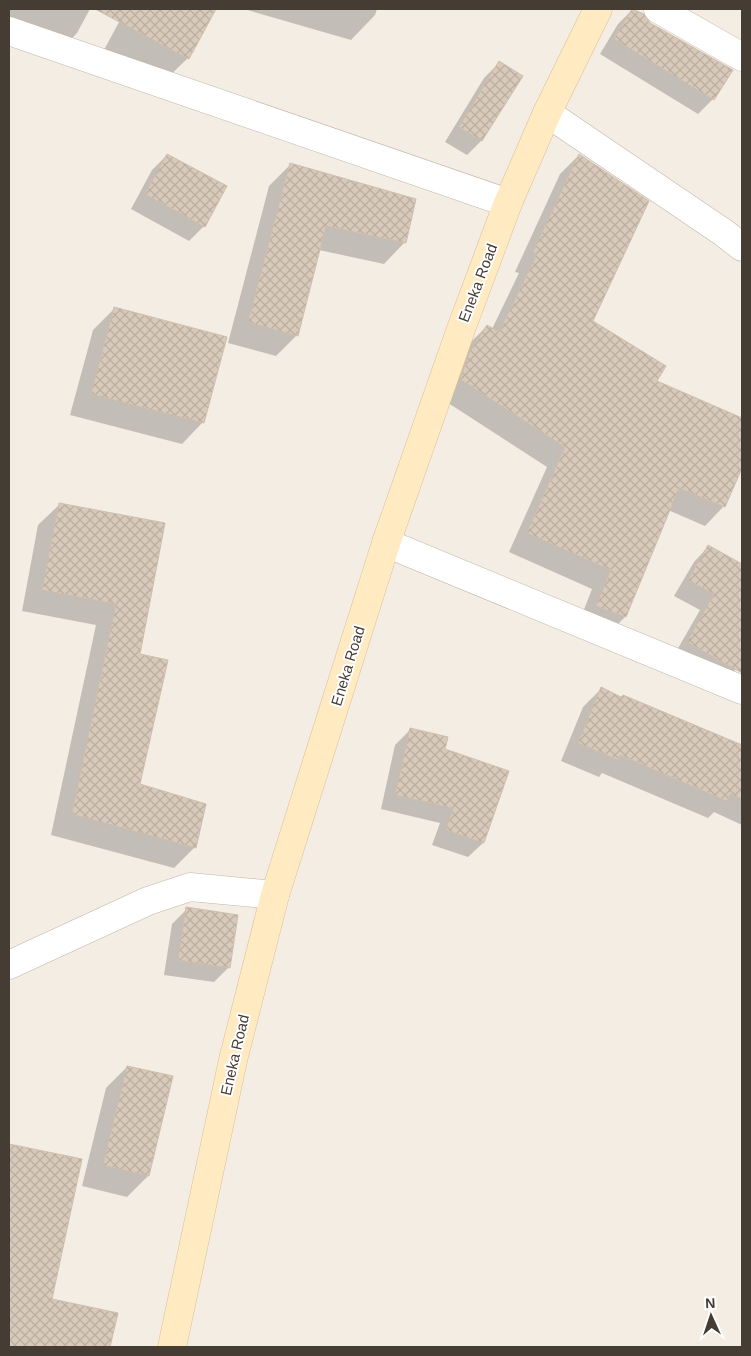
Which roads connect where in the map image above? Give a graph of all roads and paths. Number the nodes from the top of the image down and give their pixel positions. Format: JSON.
{"nodes":[{"id":1,"x":598,"y":9,"type":"edge"},
{"id":2,"x":658,"y":9,"type":"edge"},
{"id":3,"x":9,"y":31,"type":"edge"},
{"id":4,"x":742,"y":57,"type":"edge"},
{"id":5,"x":547,"y":113,"type":"junction"},
{"id":6,"x":508,"y":203,"type":"junction"},
{"id":7,"x":742,"y":247,"type":"edge"},
{"id":8,"x":386,"y":543,"type":"junction"},
{"id":9,"x":742,"y":690,"type":"edge"},
{"id":10,"x":275,"y":895,"type":"junction"},
{"id":11,"x":9,"y":965,"type":"edge"},
{"id":12,"x":172,"y":1347,"type":"edge"}],
"edges":[{"from":1,"to":5,"type":"main road","name":"Eneka Road"},
{"from":2,"to":4,"type":"street"},
{"from":3,"to":6,"type":"street"},
{"from":5,"to":6,"type":"main road","name":"Eneka Road"},
{"from":5,"to":7,"type":"street"},
{"from":6,"to":8,"type":"main road","name":"Eneka Road"},
{"from":8,"to":9,"type":"street"},
{"from":8,"to":10,"type":"main road","name":"Eneka Road"},
{"from":10,"to":11,"type":"street"},
{"from":10,"to":12,"type":"main road","name":"Eneka Road"}]}
